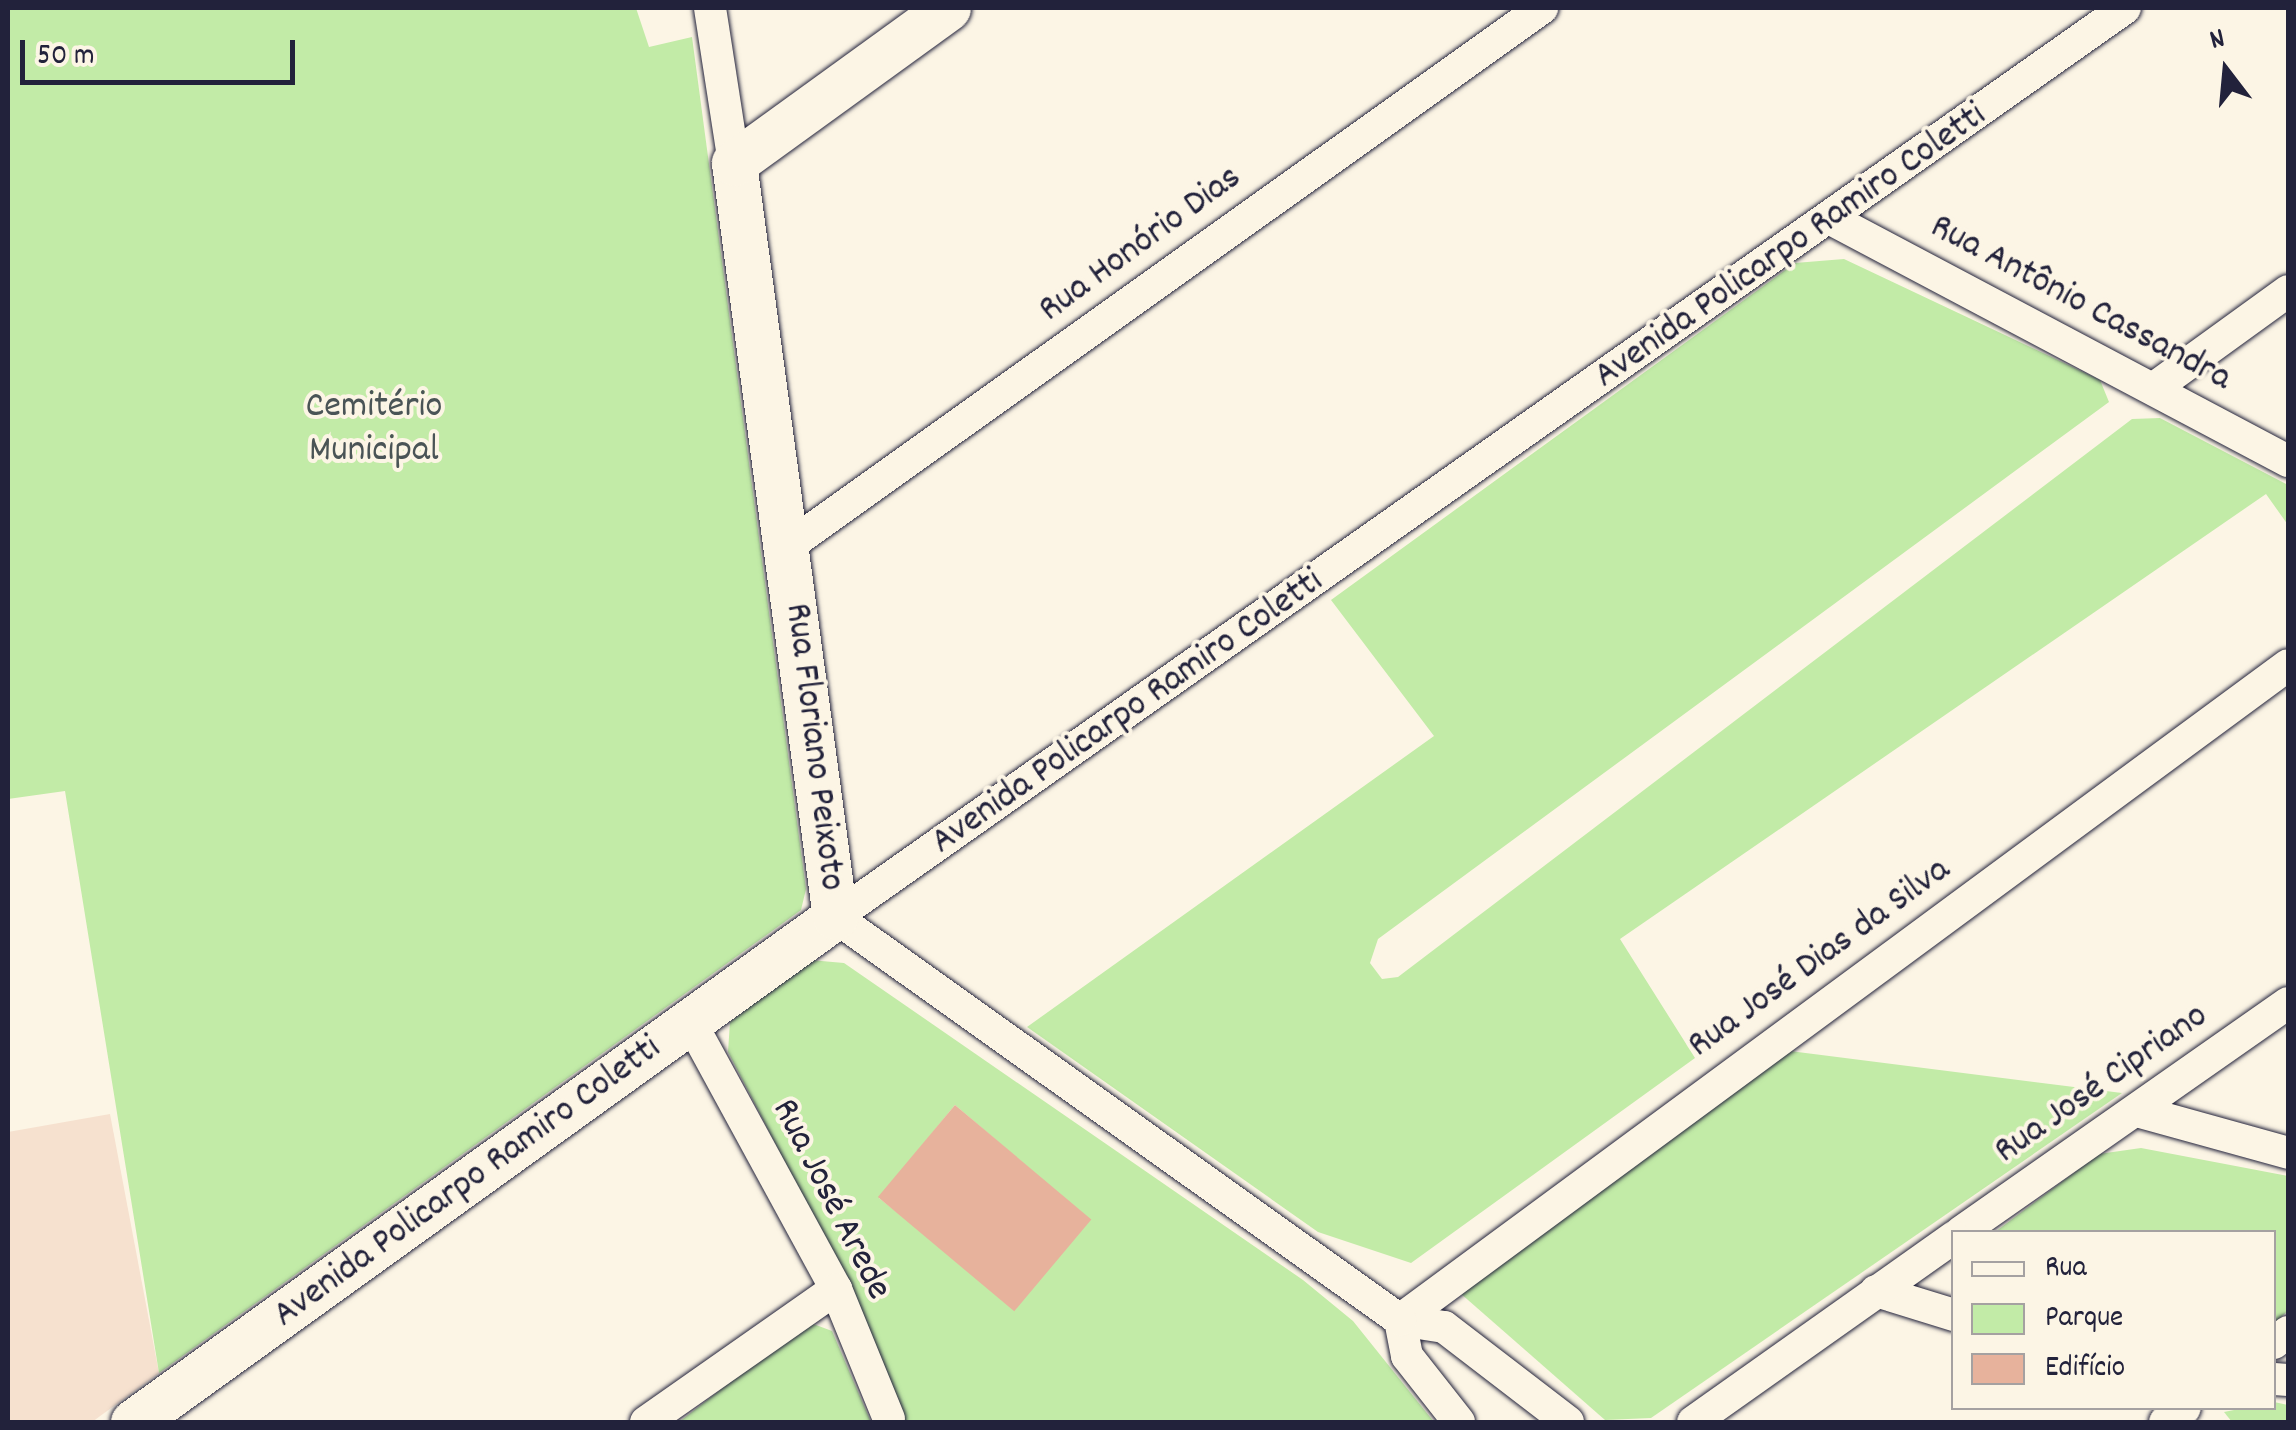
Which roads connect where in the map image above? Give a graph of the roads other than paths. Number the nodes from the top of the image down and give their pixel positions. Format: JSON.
{"nodes":[{"id":1,"x":710,"y":8,"type":"edge"},
{"id":2,"x":948,"y":8,"type":"edge"},
{"id":3,"x":1542,"y":8,"type":"edge"},
{"id":4,"x":2125,"y":8,"type":"edge"},
{"id":5,"x":734,"y":164,"type":"junction"},
{"id":6,"x":1833,"y":220,"type":"junction"},
{"id":7,"x":2288,"y":291,"type":"edge"},
{"id":8,"x":2157,"y":386,"type":"junction"},
{"id":9,"x":2288,"y":460,"type":"edge"},
{"id":10,"x":787,"y":548,"type":"junction"},
{"id":11,"x":2288,"y":665,"type":"edge"},
{"id":12,"x":834,"y":917,"type":"junction"},
{"id":13,"x":2288,"y":1003,"type":"edge"},
{"id":14,"x":692,"y":1022,"type":"junction"},
{"id":15,"x":2138,"y":1111,"type":"junction"},
{"id":16,"x":2288,"y":1153,"type":"edge"},
{"id":17,"x":1963,"y":1230,"type":"edge"},
{"id":18,"x":1951,"y":1240,"type":"edge"},
{"id":19,"x":836,"y":1290,"type":"junction"},
{"id":20,"x":1876,"y":1290,"type":"junction"},
{"id":21,"x":1951,"y":1314,"type":"edge"},
{"id":22,"x":1400,"y":1320,"type":"junction"},
{"id":23,"x":889,"y":1419,"type":"dead end"},
{"id":24,"x":133,"y":1422,"type":"edge"},
{"id":25,"x":646,"y":1422,"type":"edge"},
{"id":26,"x":1459,"y":1422,"type":"edge"},
{"id":27,"x":1568,"y":1422,"type":"edge"},
{"id":28,"x":1694,"y":1422,"type":"edge"}],
"edges":[{"from":1,"to":5,"type":"street","name":"Rua Floriano Peixoto"},
{"from":2,"to":5,"type":"street"},
{"from":3,"to":10,"type":"street","name":"Rua Honório Dias"},
{"from":4,"to":6,"type":"street","name":"Avenida Policarpo Ramiro Coletti"},
{"from":5,"to":10,"type":"street","name":"Rua Floriano Peixoto"},
{"from":6,"to":8,"type":"street","name":"Rua Antônio Cassandra"},
{"from":6,"to":12,"type":"street","name":"Avenida Policarpo Ramiro Coletti"},
{"from":7,"to":8,"type":"street"},
{"from":8,"to":9,"type":"street","name":"Rua Antônio Cassandra"},
{"from":10,"to":12,"type":"street","name":"Rua Floriano Peixoto"},
{"from":11,"to":22,"type":"street","name":"Rua José Dias da Silva"},
{"from":12,"to":14,"type":"street","name":"Avenida Policarpo Ramiro Coletti"},
{"from":12,"to":22,"type":"street","name":"Rua Floriano Peixoto"},
{"from":13,"to":15,"type":"street","name":"Rua José Cipriano"},
{"from":14,"to":19,"type":"street","name":"Rua José Arede"},
{"from":14,"to":24,"type":"street","name":"Avenida Policarpo Ramiro Coletti"},
{"from":15,"to":16,"type":"street"},
{"from":15,"to":17,"type":"street","name":"Rua José Cipriano"},
{"from":18,"to":20,"type":"street"},
{"from":19,"to":23,"type":"street","name":"Rua José Arede"},
{"from":19,"to":25,"type":"street"},
{"from":20,"to":21,"type":"street"},
{"from":20,"to":28,"type":"street"},
{"from":22,"to":26,"type":"street"},
{"from":22,"to":27,"type":"street","name":"Rua Floriano Peixoto"}]}
